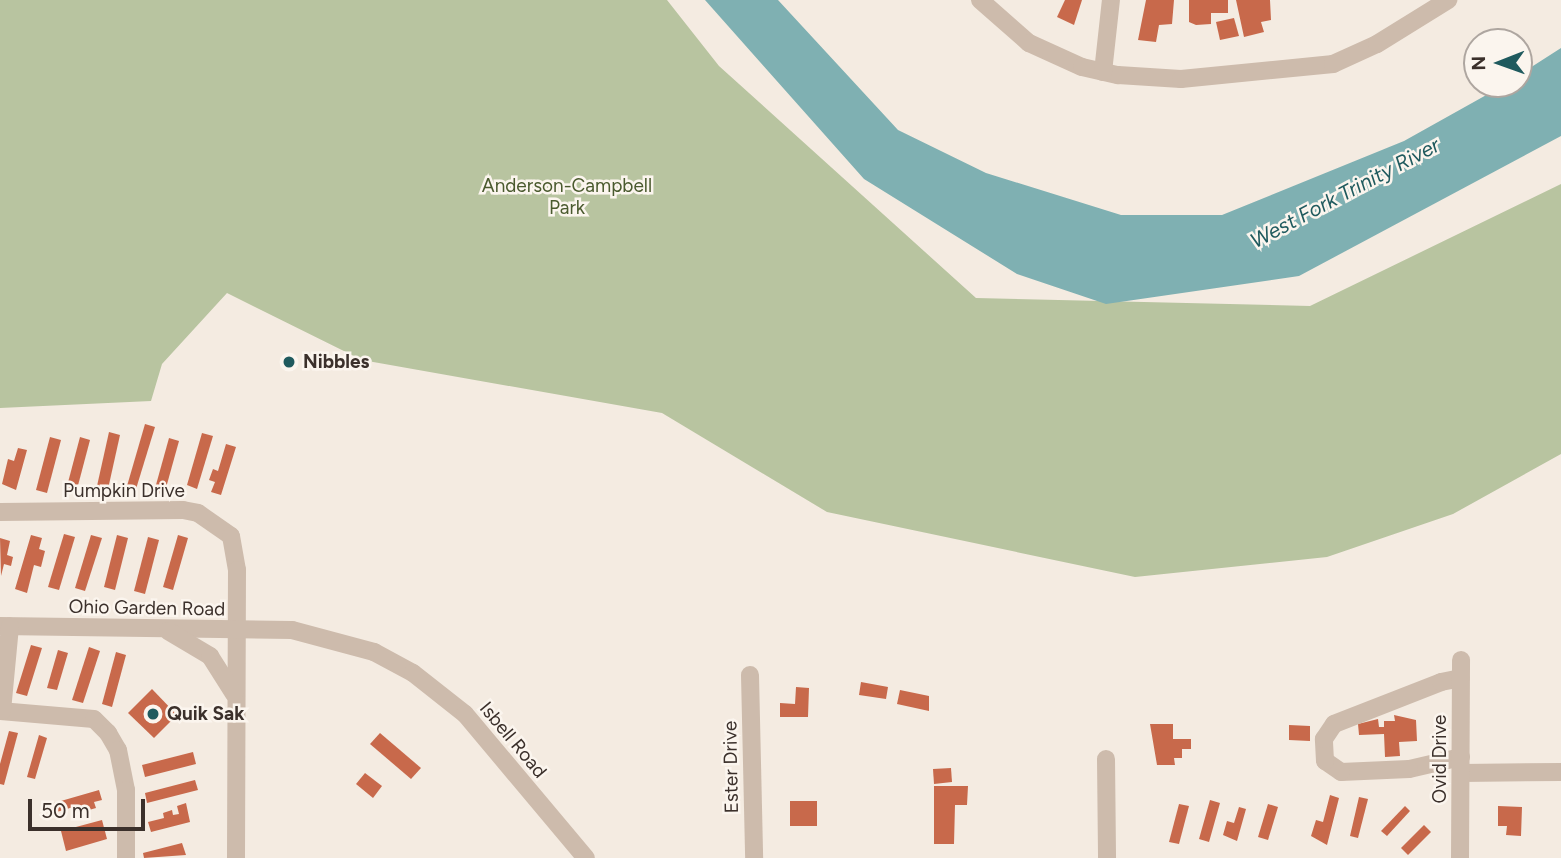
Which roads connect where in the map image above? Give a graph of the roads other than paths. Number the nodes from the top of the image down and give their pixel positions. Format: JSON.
{"nodes":[{"id":1,"x":980,"y":0,"type":"edge"},
{"id":2,"x":1111,"y":0,"type":"edge"},
{"id":3,"x":1448,"y":0,"type":"edge"},
{"id":4,"x":1103,"y":72,"type":"junction"},
{"id":5,"x":0,"y":512,"type":"edge"},
{"id":6,"x":5,"y":626,"type":"edge"},
{"id":7,"x":162,"y":628,"type":"junction"},
{"id":8,"x":234,"y":629,"type":"junction"},
{"id":9,"x":1461,"y":660,"type":"dead end"},
{"id":10,"x":750,"y":675,"type":"dead end"},
{"id":11,"x":1461,"y":678,"type":"junction"},
{"id":12,"x":234,"y":694,"type":"junction"},
{"id":13,"x":1,"y":711,"type":"edge"},
{"id":14,"x":1106,"y":760,"type":"dead end"},
{"id":15,"x":1461,"y":765,"type":"junction"},
{"id":16,"x":1561,"y":772,"type":"edge"},
{"id":17,"x":126,"y":858,"type":"edge"},
{"id":18,"x":236,"y":858,"type":"edge"},
{"id":19,"x":586,"y":858,"type":"edge"},
{"id":20,"x":754,"y":858,"type":"edge"},
{"id":21,"x":1107,"y":858,"type":"edge"},
{"id":22,"x":1460,"y":858,"type":"edge"}],
"edges":[{"from":1,"to":4,"type":"street"},
{"from":2,"to":4,"type":"street"},
{"from":3,"to":4,"type":"street"},
{"from":5,"to":8,"type":"street","name":"Pumpkin Drive"},
{"from":6,"to":7,"type":"street","name":"Ohio Garden Road"},
{"from":6,"to":13,"type":"street"},
{"from":7,"to":8,"type":"street","name":"Ohio Garden Road"},
{"from":7,"to":12,"type":"street"},
{"from":8,"to":12,"type":"street","name":"Ohio Garden Road"},
{"from":8,"to":19,"type":"street","name":"Isbell Road"},
{"from":9,"to":11,"type":"street","name":"Ovid Drive"},
{"from":10,"to":20,"type":"street","name":"Ester Drive"},
{"from":11,"to":15,"type":"street","name":"Ovid Drive"},
{"from":11,"to":15,"type":"street"},
{"from":12,"to":18,"type":"street","name":"Ohio Garden Road"},
{"from":13,"to":17,"type":"street"},
{"from":14,"to":21,"type":"street"},
{"from":15,"to":16,"type":"street"},
{"from":15,"to":22,"type":"street","name":"Ovid Drive"}]}
